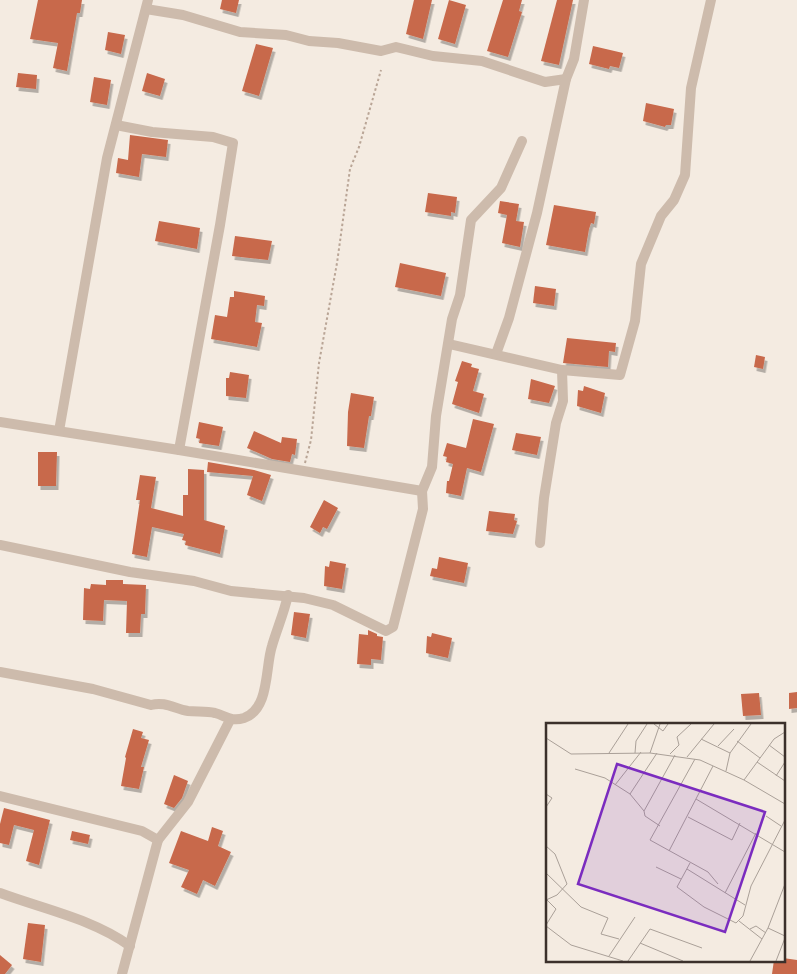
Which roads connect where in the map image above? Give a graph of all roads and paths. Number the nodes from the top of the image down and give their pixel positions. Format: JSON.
{"nodes":[{"id":1,"x":584,"y":0,"type":"edge"},
{"id":2,"x":711,"y":0,"type":"edge"},
{"id":3,"x":147,"y":5,"type":"edge"},
{"id":4,"x":380,"y":70,"type":"dead end"},
{"id":5,"x":566,"y":79,"type":"junction"},
{"id":6,"x":116,"y":125,"type":"junction"},
{"id":7,"x":522,"y":141,"type":"dead end"},
{"id":8,"x":449,"y":344,"type":"junction"},
{"id":9,"x":496,"y":354,"type":"junction"},
{"id":10,"x":562,"y":370,"type":"junction"},
{"id":11,"x":0,"y":422,"type":"edge"},
{"id":12,"x":59,"y":431,"type":"junction"},
{"id":13,"x":179,"y":450,"type":"junction"},
{"id":14,"x":304,"y":470,"type":"junction"},
{"id":15,"x":422,"y":491,"type":"junction"},
{"id":16,"x":540,"y":543,"type":"dead end"},
{"id":17,"x":0,"y":545,"type":"edge"},
{"id":18,"x":288,"y":595,"type":"junction"},
{"id":19,"x":0,"y":672,"type":"edge"},
{"id":20,"x":230,"y":720,"type":"junction"},
{"id":21,"x":0,"y":796,"type":"edge"},
{"id":22,"x":158,"y":840,"type":"junction"},
{"id":23,"x":0,"y":893,"type":"edge"},
{"id":24,"x":130,"y":946,"type":"junction"},
{"id":25,"x":122,"y":974,"type":"edge"}],
"edges":[{"from":1,"to":5,"type":"street"},
{"from":2,"to":10,"type":"street"},
{"from":3,"to":5,"type":"street"},
{"from":3,"to":6,"type":"street"},
{"from":4,"to":14,"type":"path"},
{"from":5,"to":9,"type":"street"},
{"from":6,"to":12,"type":"street"},
{"from":6,"to":13,"type":"street"},
{"from":7,"to":8,"type":"street"},
{"from":8,"to":9,"type":"street"},
{"from":8,"to":15,"type":"street"},
{"from":9,"to":10,"type":"street"},
{"from":10,"to":16,"type":"street"},
{"from":11,"to":12,"type":"street"},
{"from":12,"to":13,"type":"street"},
{"from":13,"to":14,"type":"street"},
{"from":14,"to":15,"type":"street"},
{"from":15,"to":18,"type":"street"},
{"from":17,"to":18,"type":"street"},
{"from":18,"to":20,"type":"street"},
{"from":19,"to":20,"type":"street"},
{"from":20,"to":22,"type":"street"},
{"from":21,"to":22,"type":"street"},
{"from":22,"to":24,"type":"street"},
{"from":23,"to":24,"type":"street"},
{"from":24,"to":25,"type":"street"}]}
